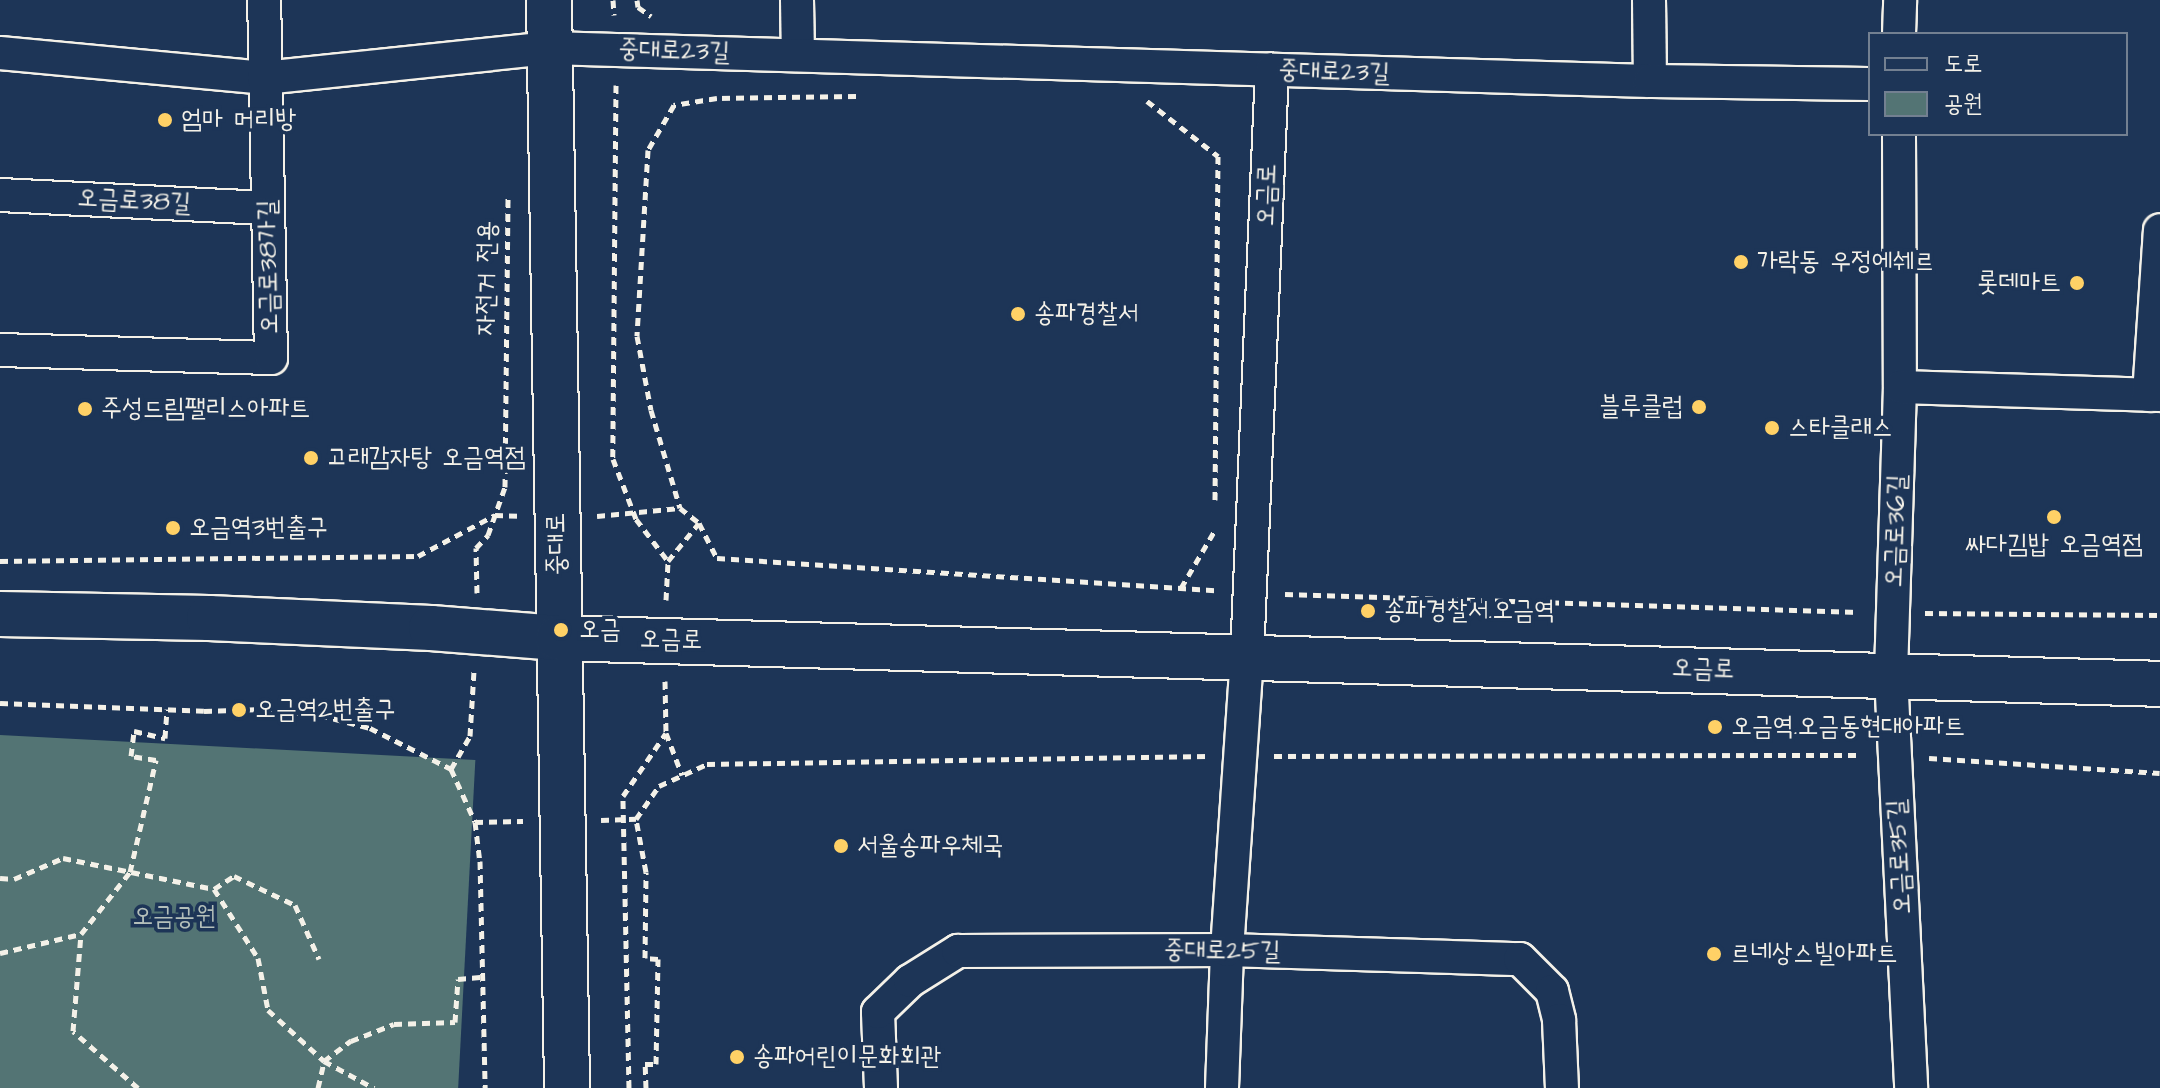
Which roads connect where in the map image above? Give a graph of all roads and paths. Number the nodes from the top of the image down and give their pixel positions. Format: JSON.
{"nodes":[{"id":1,"x":264,"y":0,"type":"edge"},
{"id":2,"x":549,"y":0,"type":"edge"},
{"id":3,"x":613,"y":0,"type":"edge"},
{"id":4,"x":797,"y":0,"type":"edge"},
{"id":5,"x":1649,"y":0,"type":"edge"},
{"id":6,"x":1900,"y":0,"type":"edge"},
{"id":7,"x":1899,"y":32,"type":"edge"},
{"id":8,"x":550,"y":48,"type":"junction"},
{"id":9,"x":616,"y":50,"type":"junction"},
{"id":10,"x":0,"y":53,"type":"edge"},
{"id":11,"x":798,"y":55,"type":"junction"},
{"id":12,"x":1272,"y":70,"type":"junction"},
{"id":13,"x":264,"y":78,"type":"junction"},
{"id":14,"x":1650,"y":81,"type":"junction"},
{"id":15,"x":1868,"y":84,"type":"edge"},
{"id":16,"x":1135,"y":91,"type":"dead end"},
{"id":17,"x":872,"y":95,"type":"dead end"},
{"id":18,"x":1899,"y":136,"type":"edge"},
{"id":19,"x":508,"y":192,"type":"dead end"},
{"id":20,"x":0,"y":195,"type":"edge"},
{"id":21,"x":268,"y":208,"type":"junction"},
{"id":22,"x":2160,"y":230,"type":"edge"},
{"id":23,"x":0,"y":350,"type":"edge"},
{"id":24,"x":1900,"y":387,"type":"junction"},
{"id":25,"x":2155,"y":395,"type":"edge"},
{"id":26,"x":1215,"y":501,"type":"dead end"},
{"id":27,"x":495,"y":515,"type":"junction"},
{"id":28,"x":1215,"y":517,"type":"dead end"},
{"id":29,"x":699,"y":523,"type":"junction"},
{"id":30,"x":476,"y":548,"type":"dead end"},
{"id":31,"x":0,"y":561,"type":"edge"},
{"id":32,"x":1181,"y":588,"type":"junction"},
{"id":33,"x":1250,"y":593,"type":"junction"},
{"id":34,"x":1893,"y":613,"type":"junction"},
{"id":35,"x":0,"y":614,"type":"edge"},
{"id":36,"x":2160,"y":615,"type":"edge"},
{"id":37,"x":558,"y":638,"type":"junction"},
{"id":38,"x":1247,"y":656,"type":"junction"},
{"id":39,"x":1891,"y":675,"type":"junction"},
{"id":40,"x":2160,"y":684,"type":"edge"},
{"id":41,"x":0,"y":703,"type":"edge"},
{"id":42,"x":167,"y":709,"type":"junction"},
{"id":43,"x":470,"y":736,"type":"dead end"},
{"id":44,"x":1895,"y":755,"type":"junction"},
{"id":45,"x":1240,"y":756,"type":"junction"},
{"id":46,"x":451,"y":769,"type":"junction"},
{"id":47,"x":2160,"y":773,"type":"edge"},
{"id":48,"x":682,"y":775,"type":"junction"},
{"id":49,"x":130,"y":872,"type":"junction"},
{"id":50,"x":0,"y":878,"type":"edge"},
{"id":51,"x":214,"y":889,"type":"junction"},
{"id":52,"x":81,"y":934,"type":"junction"},
{"id":53,"x":1227,"y":950,"type":"junction"},
{"id":54,"x":0,"y":953,"type":"edge"},
{"id":55,"x":319,"y":959,"type":"dead end"},
{"id":56,"x":483,"y":977,"type":"junction"},
{"id":57,"x":324,"y":1061,"type":"junction"},
{"id":58,"x":138,"y":1088,"type":"edge"},
{"id":59,"x":318,"y":1088,"type":"edge"},
{"id":60,"x":374,"y":1088,"type":"edge"},
{"id":61,"x":485,"y":1088,"type":"edge"},
{"id":62,"x":567,"y":1088,"type":"edge"},
{"id":63,"x":629,"y":1088,"type":"edge"},
{"id":64,"x":646,"y":1088,"type":"edge"},
{"id":65,"x":881,"y":1088,"type":"edge"},
{"id":66,"x":1222,"y":1088,"type":"edge"},
{"id":67,"x":1562,"y":1088,"type":"edge"},
{"id":68,"x":1911,"y":1088,"type":"edge"}],
"edges":[{"from":1,"to":13,"type":"street","name":"오금로38가길"},
{"from":2,"to":8,"type":"main road","name":"중대로"},
{"from":3,"to":9,"type":"path"},
{"from":4,"to":11,"type":"street"},
{"from":5,"to":14,"type":"street"},
{"from":6,"to":7,"type":"street"},
{"from":8,"to":9,"type":"street","name":"중대로23길"},
{"from":8,"to":13,"type":"street","name":"중대로23길"},
{"from":8,"to":37,"type":"main road","name":"중대로"},
{"from":9,"to":11,"type":"street","name":"중대로23길"},
{"from":9,"to":29,"type":"path"},
{"from":10,"to":13,"type":"street"},
{"from":11,"to":12,"type":"street","name":"중대로23길"},
{"from":12,"to":14,"type":"street","name":"중대로23길"},
{"from":12,"to":33,"type":"street","name":"오금로"},
{"from":13,"to":21,"type":"street","name":"오금로38가길"},
{"from":14,"to":15,"type":"street","name":"중대로23길"},
{"from":16,"to":26,"type":"path"},
{"from":17,"to":29,"type":"path"},
{"from":18,"to":24,"type":"street","name":"오금로36길"},
{"from":19,"to":27,"type":"path","name":"자전거 전용"},
{"from":20,"to":21,"type":"street","name":"오금로38길"},
{"from":21,"to":23,"type":"street","name":"오금로38가길"},
{"from":22,"to":25,"type":"street"},
{"from":24,"to":25,"type":"street"},
{"from":24,"to":34,"type":"street","name":"오금로36길"},
{"from":27,"to":30,"type":"path","name":"자전거 전용"},
{"from":27,"to":31,"type":"path"},
{"from":28,"to":32,"type":"path"},
{"from":29,"to":32,"type":"path"},
{"from":32,"to":33,"type":"path"},
{"from":33,"to":34,"type":"path"},
{"from":33,"to":38,"type":"street","name":"오금로"},
{"from":34,"to":36,"type":"path"},
{"from":34,"to":39,"type":"street","name":"오금로36길"},
{"from":35,"to":37,"type":"main road","name":"오금로"},
{"from":37,"to":38,"type":"main road","name":"오금로"},
{"from":37,"to":62,"type":"main road","name":"중대로"},
{"from":38,"to":39,"type":"main road","name":"오금로"},
{"from":38,"to":45,"type":"street","name":"오금로"},
{"from":39,"to":40,"type":"main road","name":"오금로"},
{"from":39,"to":44,"type":"street","name":"오금로35길"},
{"from":41,"to":42,"type":"path"},
{"from":42,"to":46,"type":"path"},
{"from":42,"to":49,"type":"path"},
{"from":43,"to":46,"type":"path"},
{"from":44,"to":45,"type":"path"},
{"from":44,"to":47,"type":"path"},
{"from":44,"to":68,"type":"street","name":"오금로35길"},
{"from":45,"to":48,"type":"path"},
{"from":45,"to":53,"type":"street","name":"오금로"},
{"from":46,"to":56,"type":"path"},
{"from":48,"to":63,"type":"path"},
{"from":48,"to":64,"type":"path"},
{"from":49,"to":50,"type":"path"},
{"from":49,"to":51,"type":"path"},
{"from":49,"to":52,"type":"path"},
{"from":51,"to":55,"type":"path"},
{"from":51,"to":57,"type":"path"},
{"from":52,"to":54,"type":"path"},
{"from":52,"to":58,"type":"path"},
{"from":53,"to":65,"type":"street","name":"중대로25길"},
{"from":53,"to":66,"type":"street","name":"오금로"},
{"from":53,"to":67,"type":"street","name":"중대로25길"},
{"from":56,"to":57,"type":"path"},
{"from":56,"to":61,"type":"path"},
{"from":57,"to":59,"type":"path"},
{"from":57,"to":60,"type":"path"}]}
